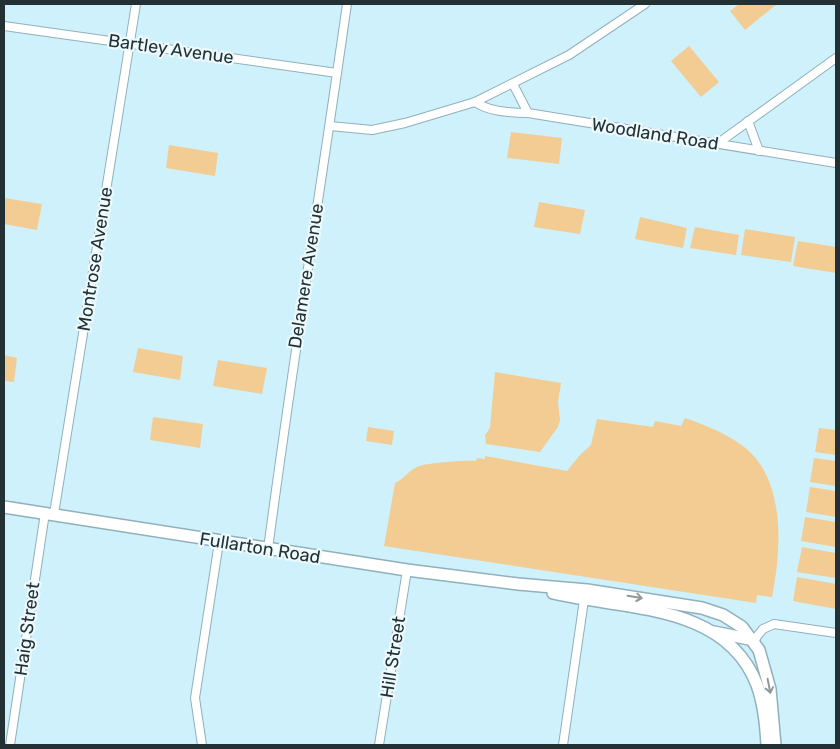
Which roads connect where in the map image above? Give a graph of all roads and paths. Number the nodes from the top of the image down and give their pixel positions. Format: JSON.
{"nodes":[{"id":1,"x":136,"y":4,"type":"edge"},
{"id":2,"x":347,"y":4,"type":"edge"},
{"id":3,"x":645,"y":4,"type":"edge"},
{"id":4,"x":4,"y":26,"type":"edge"},
{"id":5,"x":130,"y":43,"type":"junction"},
{"id":6,"x":836,"y":58,"type":"edge"},
{"id":7,"x":337,"y":73,"type":"junction"},
{"id":8,"x":513,"y":84,"type":"junction"},
{"id":9,"x":475,"y":102,"type":"junction"},
{"id":10,"x":528,"y":113,"type":"junction"},
{"id":11,"x":748,"y":121,"type":"junction"},
{"id":12,"x":330,"y":126,"type":"junction"},
{"id":13,"x":717,"y":144,"type":"junction"},
{"id":14,"x":759,"y":151,"type":"junction"},
{"id":15,"x":836,"y":163,"type":"edge"},
{"id":16,"x":4,"y":507,"type":"edge"},
{"id":17,"x":50,"y":514,"type":"junction"},
{"id":18,"x":219,"y":542,"type":"junction"},
{"id":19,"x":268,"y":549,"type":"junction"},
{"id":20,"x":407,"y":570,"type":"junction"},
{"id":21,"x":518,"y":584,"type":"junction"},
{"id":22,"x":584,"y":600,"type":"junction"},
{"id":23,"x":713,"y":632,"type":"junction"},
{"id":24,"x":836,"y":634,"type":"edge"},
{"id":25,"x":754,"y":640,"type":"junction"},
{"id":26,"x":757,"y":684,"type":"junction"},
{"id":27,"x":10,"y":745,"type":"edge"},
{"id":28,"x":202,"y":745,"type":"edge"},
{"id":29,"x":379,"y":745,"type":"edge"},
{"id":30,"x":563,"y":745,"type":"edge"},
{"id":31,"x":767,"y":745,"type":"edge"},
{"id":32,"x":775,"y":745,"type":"edge"}],
"edges":[{"from":1,"to":5,"type":"street","name":"Montrose Avenue"},
{"from":2,"to":7,"type":"street","name":"Delamere Avenue"},
{"from":3,"to":8,"type":"street"},
{"from":4,"to":5,"type":"street","name":"Bartley Avenue"},
{"from":5,"to":7,"type":"street","name":"Bartley Avenue"},
{"from":5,"to":17,"type":"street","name":"Montrose Avenue"},
{"from":6,"to":11,"type":"street"},
{"from":7,"to":12,"type":"street","name":"Delamere Avenue"},
{"from":8,"to":9,"type":"street"},
{"from":8,"to":10,"type":"street"},
{"from":9,"to":10,"type":"street","name":"Woodland Road"},
{"from":9,"to":12,"type":"street"},
{"from":10,"to":13,"type":"street","name":"Woodland Road"},
{"from":11,"to":13,"type":"street"},
{"from":11,"to":14,"type":"street"},
{"from":12,"to":19,"type":"street","name":"Delamere Avenue"},
{"from":13,"to":14,"type":"street","name":"Woodland Road"},
{"from":14,"to":15,"type":"street","name":"Woodland Road"},
{"from":16,"to":17,"type":"main road","name":"Fullarton Road"},
{"from":17,"to":18,"type":"main road","name":"Fullarton Road"},
{"from":17,"to":27,"type":"street","name":"Haig Street"},
{"from":18,"to":19,"type":"main road","name":"Fullarton Road"},
{"from":18,"to":28,"type":"street"},
{"from":19,"to":20,"type":"main road","name":"Fullarton Road"},
{"from":20,"to":21,"type":"main road","name":"Fullarton Road"},
{"from":20,"to":29,"type":"street","name":"Hill Street"},
{"from":21,"to":22,"type":"main road","name":"Fullarton Road"},
{"from":21,"to":25,"type":"main road","name":"Fullarton Road","one_way":true},
{"from":22,"to":23,"type":"main road","name":"Fullarton Road"},
{"from":22,"to":30,"type":"street"},
{"from":23,"to":25,"type":"main road"},
{"from":23,"to":26,"type":"main road"},
{"from":24,"to":25,"type":"street"},
{"from":25,"to":26,"type":"main road"},
{"from":25,"to":32,"type":"main road","one_way":true},
{"from":26,"to":31,"type":"main road"}]}
